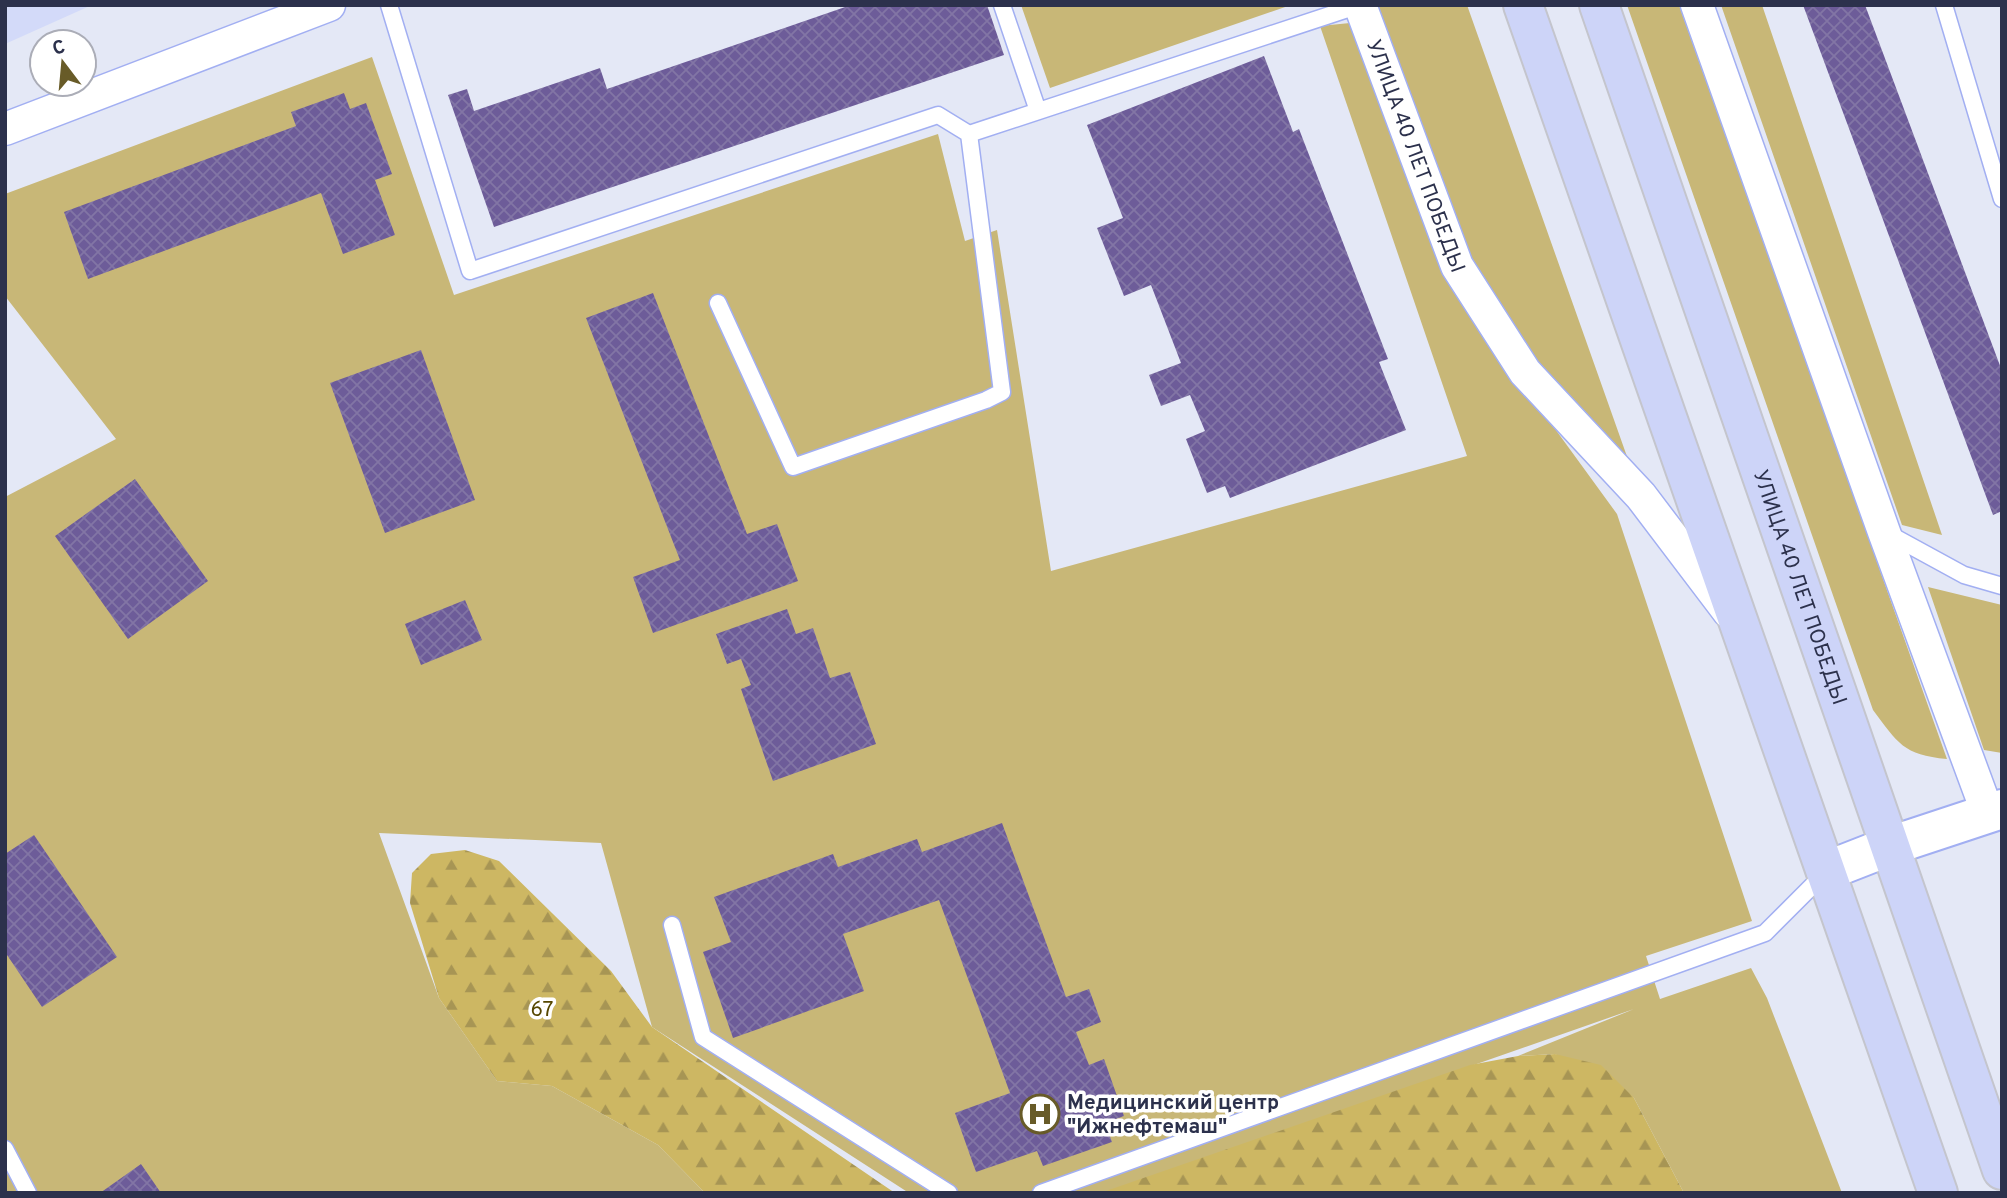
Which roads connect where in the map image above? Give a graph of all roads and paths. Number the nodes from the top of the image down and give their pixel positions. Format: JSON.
{"nodes":[{"id":1,"x":329,"y":5,"type":"edge"},
{"id":2,"x":389,"y":5,"type":"edge"},
{"id":3,"x":1002,"y":5,"type":"edge"},
{"id":4,"x":1360,"y":5,"type":"edge"},
{"id":5,"x":1523,"y":5,"type":"edge"},
{"id":6,"x":1599,"y":5,"type":"edge"},
{"id":7,"x":1697,"y":5,"type":"edge"},
{"id":8,"x":1944,"y":5,"type":"edge"},
{"id":9,"x":1038,"y":111,"type":"junction"},
{"id":10,"x":5,"y":129,"type":"edge"},
{"id":11,"x":969,"y":134,"type":"junction"},
{"id":12,"x":2002,"y":199,"type":"edge"},
{"id":13,"x":718,"y":303,"type":"dead end"},
{"id":14,"x":1884,"y":532,"type":"junction"},
{"id":15,"x":2002,"y":586,"type":"edge"},
{"id":16,"x":1741,"y":629,"type":"junction"},
{"id":17,"x":1995,"y":811,"type":"edge"},
{"id":18,"x":1890,"y":846,"type":"junction"},
{"id":19,"x":1826,"y":872,"type":"junction"},
{"id":20,"x":672,"y":925,"type":"dead end"},
{"id":21,"x":5,"y":1149,"type":"edge"},
{"id":22,"x":2002,"y":1170,"type":"edge"},
{"id":23,"x":27,"y":1192,"type":"edge"},
{"id":24,"x":949,"y":1193,"type":"edge"},
{"id":25,"x":1041,"y":1193,"type":"edge"},
{"id":26,"x":1938,"y":1193,"type":"edge"}],
"edges":[{"from":1,"to":10,"type":"street"},
{"from":2,"to":11,"type":"lane"},
{"from":3,"to":9,"type":"lane"},
{"from":4,"to":9,"type":"lane"},
{"from":4,"to":16,"type":"street","name":"УЛИЦА 40 ЛЕТ ПОБЕДЫ"},
{"from":5,"to":16,"type":"main road","name":"УЛИЦА 40 ЛЕТ ПОБЕДЫ"},
{"from":6,"to":18,"type":"main road","name":"УЛИЦА 40 ЛЕТ ПОБЕДЫ"},
{"from":7,"to":14,"type":"street"},
{"from":8,"to":12,"type":"lane"},
{"from":9,"to":11,"type":"lane"},
{"from":11,"to":13,"type":"lane"},
{"from":14,"to":15,"type":"lane"},
{"from":14,"to":17,"type":"street"},
{"from":16,"to":19,"type":"main road","name":"УЛИЦА 40 ЛЕТ ПОБЕДЫ"},
{"from":17,"to":18,"type":"main road"},
{"from":18,"to":19,"type":"main road"},
{"from":18,"to":22,"type":"main road","name":"УЛИЦА 40 ЛЕТ ПОБЕДЫ"},
{"from":19,"to":25,"type":"lane"},
{"from":19,"to":26,"type":"main road","name":"УЛИЦА 40 ЛЕТ ПОБЕДЫ"},
{"from":20,"to":24,"type":"lane"},
{"from":21,"to":23,"type":"lane"}]}
